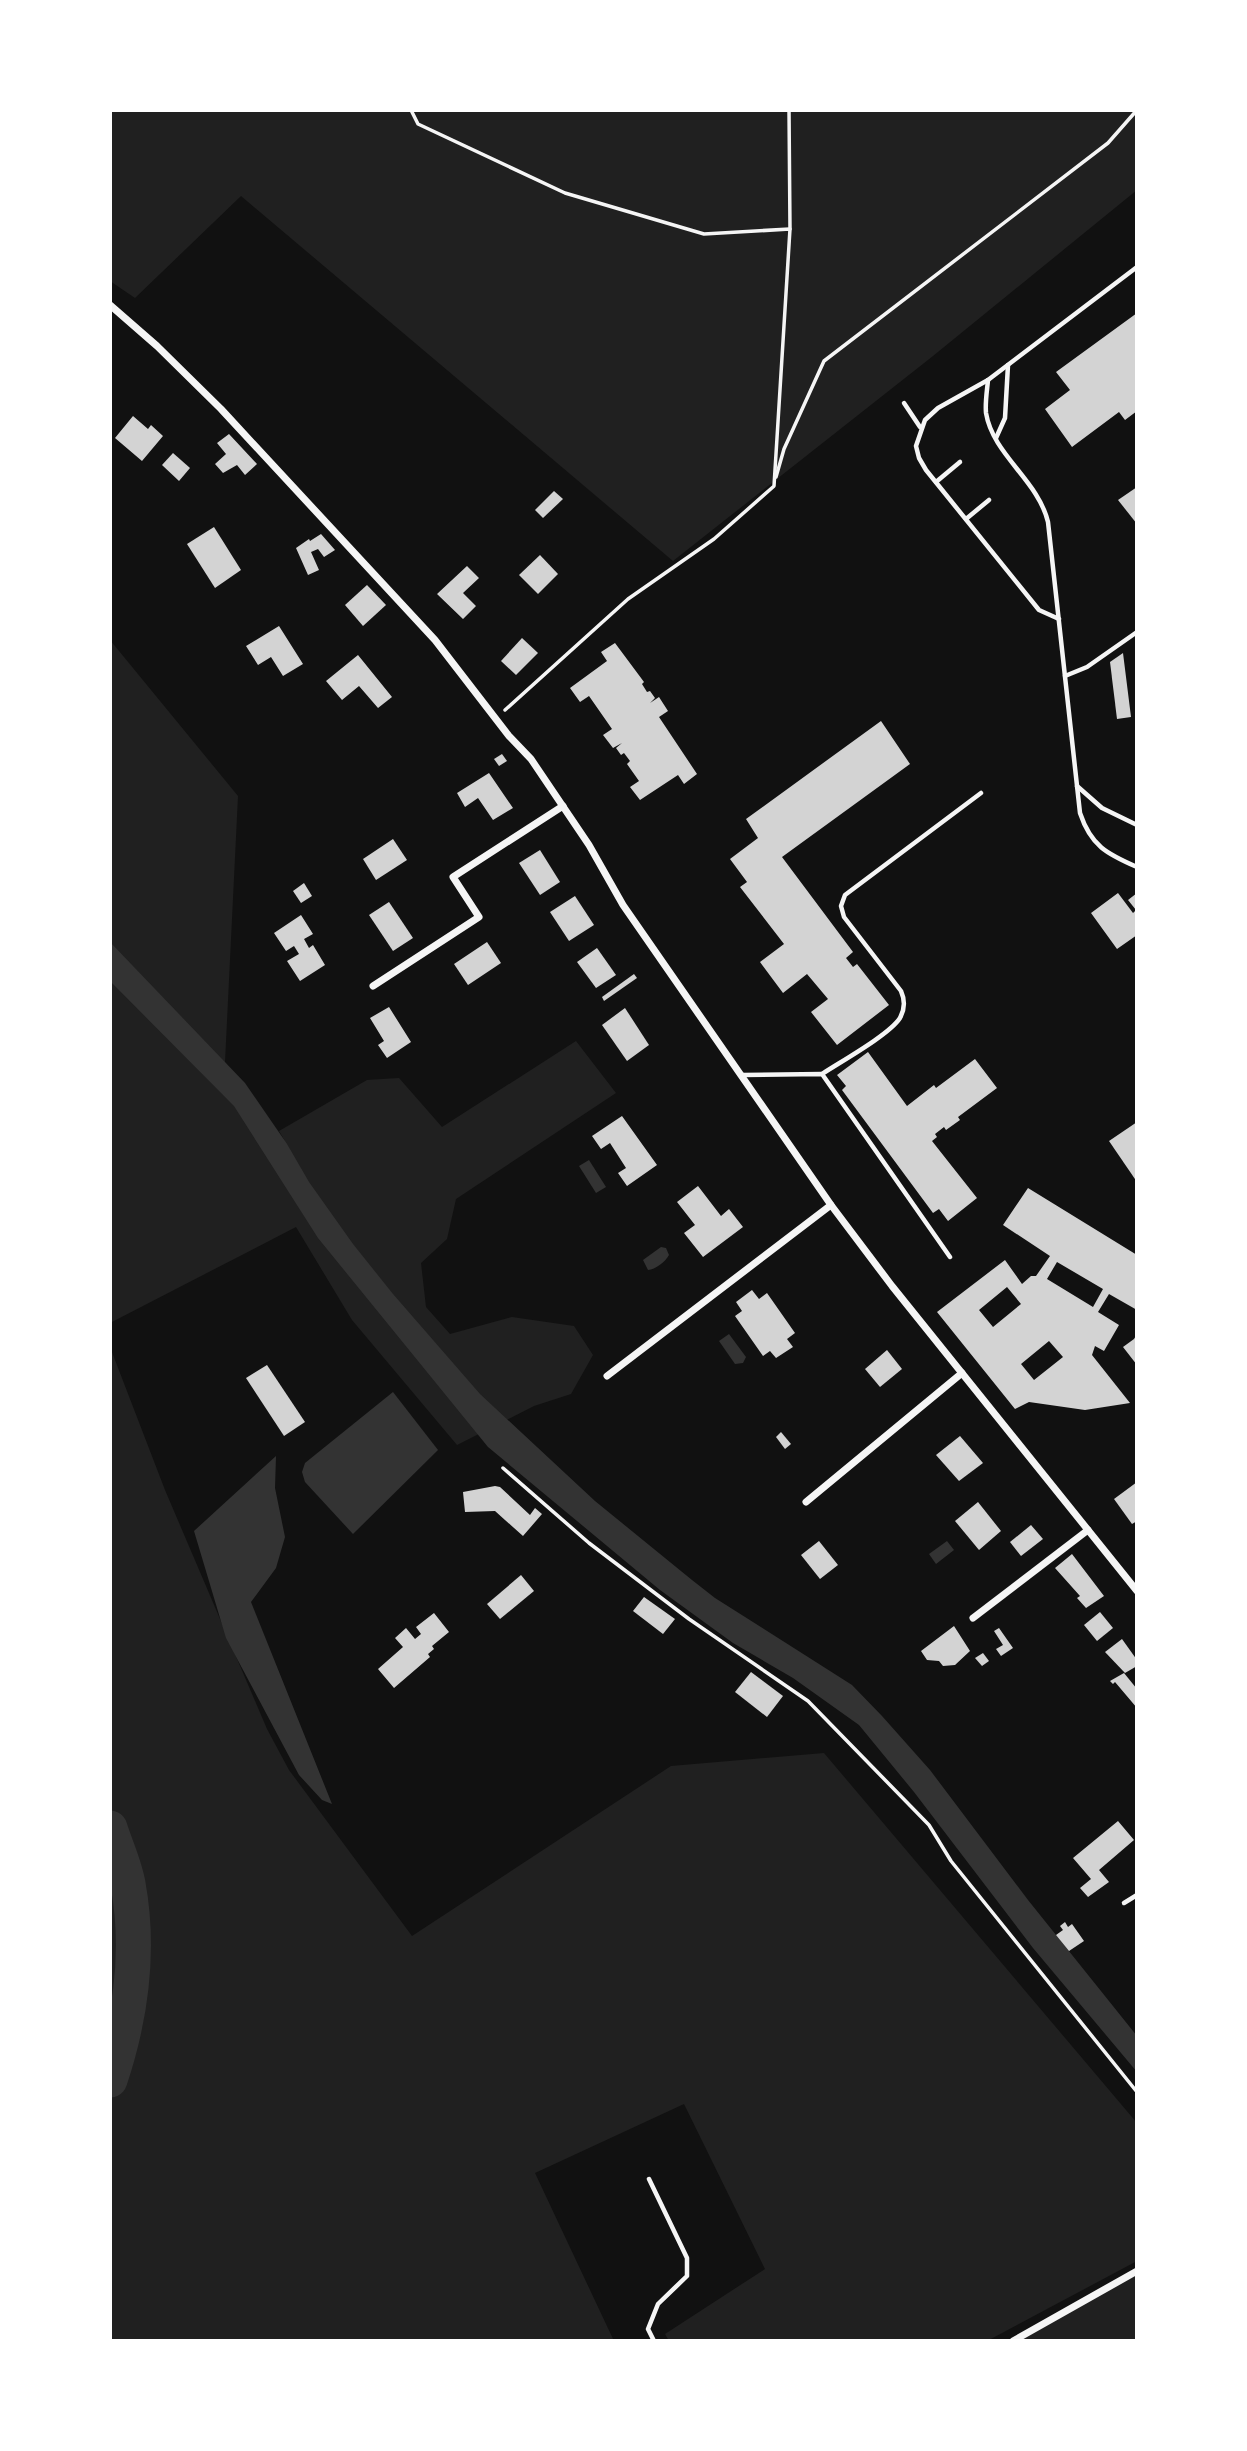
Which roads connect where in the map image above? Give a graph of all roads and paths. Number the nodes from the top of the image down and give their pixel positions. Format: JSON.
{"nodes":[{"id":1,"x":411,"y":110,"type":"edge"},
{"id":2,"x":789,"y":110,"type":"edge"},
{"id":3,"x":1137,"y":110,"type":"edge"},
{"id":4,"x":790,"y":229,"type":"junction"},
{"id":5,"x":1137,"y":267,"type":"edge"},
{"id":6,"x":110,"y":305,"type":"edge"},
{"id":7,"x":1008,"y":365,"type":"junction"},
{"id":8,"x":988,"y":380,"type":"junction"},
{"id":9,"x":904,"y":403,"type":"dead end"},
{"id":10,"x":921,"y":428,"type":"junction"},
{"id":11,"x":995,"y":439,"type":"junction"},
{"id":12,"x":960,"y":463,"type":"dead end"},
{"id":13,"x":936,"y":482,"type":"junction"},
{"id":14,"x":774,"y":486,"type":"junction"},
{"id":15,"x":989,"y":499,"type":"dead end"},
{"id":16,"x":966,"y":519,"type":"junction"},
{"id":17,"x":1059,"y":619,"type":"junction"},
{"id":18,"x":1137,"y":632,"type":"edge"},
{"id":19,"x":1065,"y":676,"type":"junction"},
{"id":20,"x":496,"y":718,"type":"junction"},
{"id":21,"x":1077,"y":786,"type":"junction"},
{"id":22,"x":981,"y":793,"type":"dead end"},
{"id":23,"x":564,"y":806,"type":"junction"},
{"id":24,"x":1137,"y":825,"type":"edge"},
{"id":25,"x":1137,"y":867,"type":"edge"},
{"id":26,"x":373,"y":986,"type":"dead end"},
{"id":27,"x":822,"y":1074,"type":"junction"},
{"id":28,"x":741,"y":1075,"type":"junction"},
{"id":29,"x":831,"y":1205,"type":"junction"},
{"id":30,"x":950,"y":1257,"type":"dead end"},
{"id":31,"x":961,"y":1373,"type":"junction"},
{"id":32,"x":607,"y":1376,"type":"dead end"},
{"id":33,"x":503,"y":1468,"type":"dead end"},
{"id":34,"x":806,"y":1502,"type":"dead end"},
{"id":35,"x":1088,"y":1530,"type":"junction"},
{"id":36,"x":1137,"y":1591,"type":"edge"},
{"id":37,"x":973,"y":1618,"type":"dead end"},
{"id":38,"x":1137,"y":1895,"type":"edge"},
{"id":39,"x":1124,"y":1903,"type":"dead end"},
{"id":40,"x":1137,"y":2092,"type":"edge"},
{"id":41,"x":649,"y":2179,"type":"dead end"},
{"id":42,"x":1137,"y":2271,"type":"edge"},
{"id":43,"x":654,"y":2341,"type":"edge"},
{"id":44,"x":1013,"y":2341,"type":"edge"}],
"edges":[{"from":1,"to":4,"type":"path"},
{"from":2,"to":4,"type":"path"},
{"from":3,"to":14,"type":"path"},
{"from":4,"to":14,"type":"path"},
{"from":5,"to":7,"type":"lane"},
{"from":6,"to":20,"type":"street"},
{"from":7,"to":8,"type":"lane"},
{"from":7,"to":11,"type":"lane"},
{"from":8,"to":10,"type":"lane"},
{"from":8,"to":11,"type":"lane"},
{"from":9,"to":10,"type":"lane"},
{"from":10,"to":13,"type":"lane"},
{"from":11,"to":17,"type":"lane"},
{"from":12,"to":13,"type":"lane"},
{"from":13,"to":16,"type":"lane"},
{"from":14,"to":20,"type":"path"},
{"from":15,"to":16,"type":"lane"},
{"from":16,"to":17,"type":"lane"},
{"from":17,"to":19,"type":"lane"},
{"from":18,"to":19,"type":"lane"},
{"from":19,"to":21,"type":"lane"},
{"from":20,"to":23,"type":"street"},
{"from":21,"to":24,"type":"lane"},
{"from":21,"to":25,"type":"lane"},
{"from":22,"to":27,"type":"lane"},
{"from":23,"to":26,"type":"street"},
{"from":23,"to":28,"type":"street"},
{"from":27,"to":28,"type":"lane"},
{"from":27,"to":30,"type":"lane"},
{"from":28,"to":29,"type":"street"},
{"from":29,"to":31,"type":"street"},
{"from":29,"to":32,"type":"street"},
{"from":31,"to":34,"type":"street"},
{"from":31,"to":35,"type":"street"},
{"from":33,"to":40,"type":"path"},
{"from":35,"to":36,"type":"street"},
{"from":35,"to":37,"type":"street"},
{"from":38,"to":39,"type":"lane"},
{"from":41,"to":43,"type":"lane"},
{"from":42,"to":44,"type":"street"}]}
